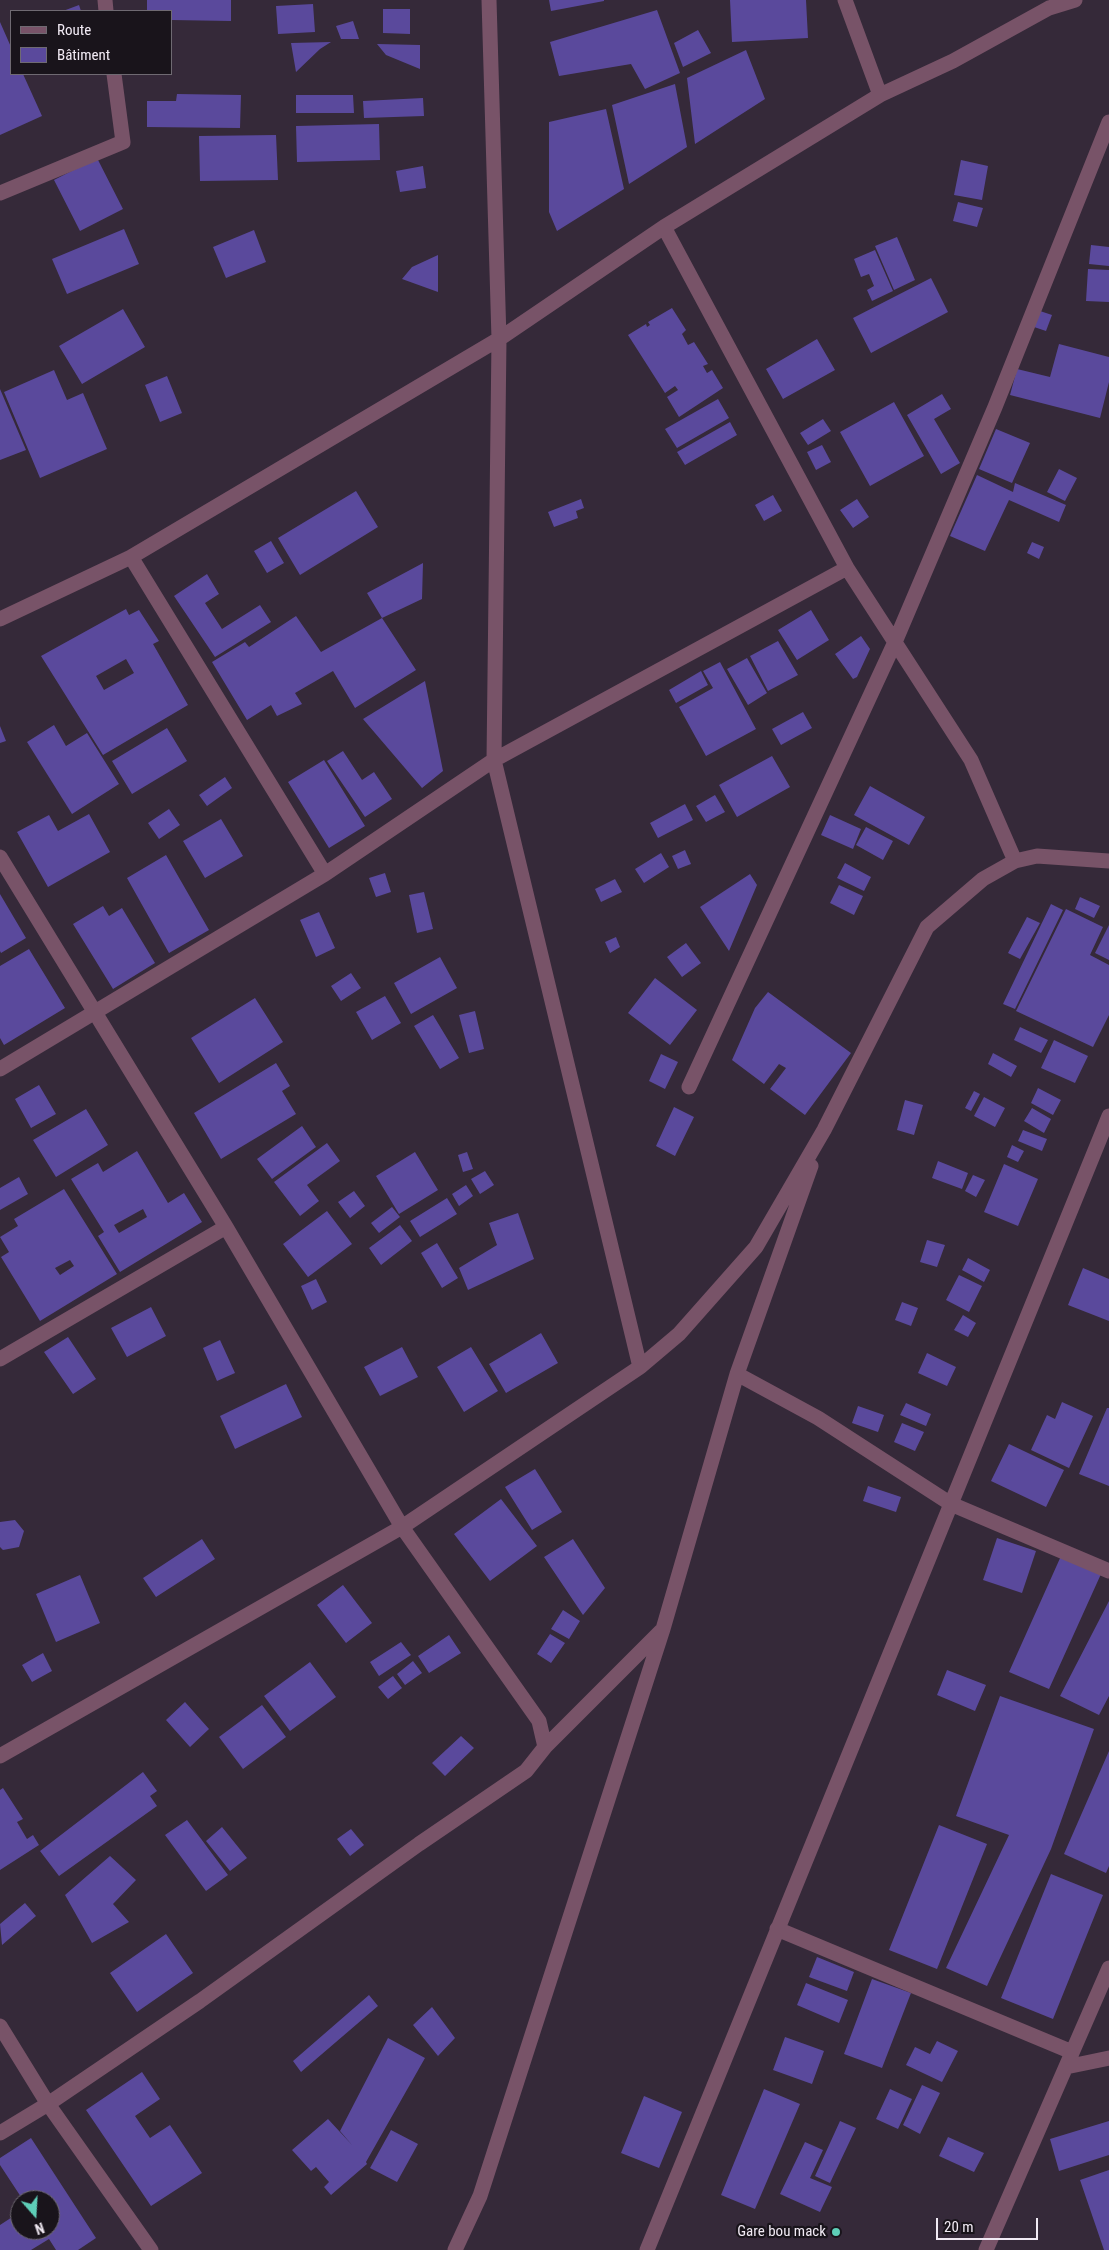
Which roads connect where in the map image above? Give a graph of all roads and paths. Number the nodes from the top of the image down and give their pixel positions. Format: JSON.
{"nodes":[{"id":1,"x":489,"y":0,"type":"edge"},
{"id":2,"x":845,"y":0,"type":"edge"},
{"id":3,"x":1075,"y":0,"type":"edge"},
{"id":4,"x":114,"y":75,"type":"edge"},
{"id":5,"x":880,"y":95,"type":"junction"},
{"id":6,"x":1109,"y":122,"type":"edge"},
{"id":7,"x":0,"y":193,"type":"edge"},
{"id":8,"x":664,"y":227,"type":"junction"},
{"id":9,"x":499,"y":339,"type":"junction"},
{"id":10,"x":130,"y":556,"type":"junction"},
{"id":11,"x":847,"y":568,"type":"junction"},
{"id":12,"x":0,"y":618,"type":"edge"},
{"id":13,"x":895,"y":642,"type":"junction"},
{"id":14,"x":494,"y":760,"type":"junction"},
{"id":15,"x":0,"y":857,"type":"edge"},
{"id":16,"x":1015,"y":861,"type":"junction"},
{"id":17,"x":1109,"y":861,"type":"edge"},
{"id":18,"x":324,"y":874,"type":"junction"},
{"id":19,"x":95,"y":1013,"type":"junction"},
{"id":20,"x":0,"y":1070,"type":"edge"},
{"id":21,"x":689,"y":1087,"type":"dead end"},
{"id":22,"x":1109,"y":1116,"type":"edge"},
{"id":23,"x":824,"y":1130,"type":"junction"},
{"id":24,"x":226,"y":1227,"type":"junction"},
{"id":25,"x":0,"y":1359,"type":"edge"},
{"id":26,"x":640,"y":1367,"type":"junction"},
{"id":27,"x":737,"y":1374,"type":"junction"},
{"id":28,"x":951,"y":1504,"type":"junction"},
{"id":29,"x":402,"y":1527,"type":"junction"},
{"id":30,"x":1109,"y":1571,"type":"edge"},
{"id":31,"x":664,"y":1629,"type":"junction"},
{"id":32,"x":545,"y":1747,"type":"junction"},
{"id":33,"x":0,"y":1756,"type":"edge"},
{"id":34,"x":777,"y":1930,"type":"junction"},
{"id":35,"x":1109,"y":1968,"type":"edge"},
{"id":36,"x":0,"y":2026,"type":"edge"},
{"id":37,"x":1072,"y":2052,"type":"junction"},
{"id":38,"x":1109,"y":2058,"type":"edge"},
{"id":39,"x":1066,"y":2067,"type":"junction"},
{"id":40,"x":48,"y":2104,"type":"junction"},
{"id":41,"x":0,"y":2133,"type":"edge"},
{"id":42,"x":151,"y":2250,"type":"edge"},
{"id":43,"x":455,"y":2250,"type":"edge"},
{"id":44,"x":647,"y":2250,"type":"edge"},
{"id":45,"x":986,"y":2250,"type":"edge"}],
"edges":[{"from":1,"to":9,"type":"street"},
{"from":2,"to":5,"type":"street"},
{"from":3,"to":5,"type":"street"},
{"from":4,"to":7,"type":"street"},
{"from":5,"to":8,"type":"street"},
{"from":6,"to":13,"type":"street"},
{"from":8,"to":9,"type":"street"},
{"from":8,"to":11,"type":"street"},
{"from":9,"to":10,"type":"street"},
{"from":9,"to":14,"type":"street"},
{"from":10,"to":12,"type":"street"},
{"from":10,"to":18,"type":"street"},
{"from":11,"to":13,"type":"street"},
{"from":11,"to":14,"type":"street"},
{"from":13,"to":16,"type":"street"},
{"from":13,"to":21,"type":"street"},
{"from":14,"to":18,"type":"street"},
{"from":14,"to":26,"type":"street"},
{"from":15,"to":19,"type":"street"},
{"from":16,"to":17,"type":"street"},
{"from":16,"to":23,"type":"street"},
{"from":18,"to":19,"type":"street"},
{"from":19,"to":20,"type":"street"},
{"from":19,"to":24,"type":"street"},
{"from":22,"to":28,"type":"street"},
{"from":23,"to":26,"type":"street"},
{"from":23,"to":27,"type":"street"},
{"from":24,"to":25,"type":"street"},
{"from":24,"to":29,"type":"street"},
{"from":26,"to":29,"type":"street"},
{"from":27,"to":28,"type":"street"},
{"from":27,"to":31,"type":"street"},
{"from":28,"to":30,"type":"street"},
{"from":28,"to":34,"type":"street"},
{"from":29,"to":32,"type":"street"},
{"from":29,"to":33,"type":"street"},
{"from":31,"to":32,"type":"street"},
{"from":31,"to":43,"type":"street"},
{"from":32,"to":40,"type":"street"},
{"from":34,"to":37,"type":"street"},
{"from":34,"to":44,"type":"street"},
{"from":35,"to":37,"type":"street"},
{"from":36,"to":40,"type":"street"},
{"from":37,"to":39,"type":"street"},
{"from":38,"to":39,"type":"street"},
{"from":39,"to":45,"type":"street"},
{"from":40,"to":41,"type":"street"},
{"from":40,"to":42,"type":"street"}]}
